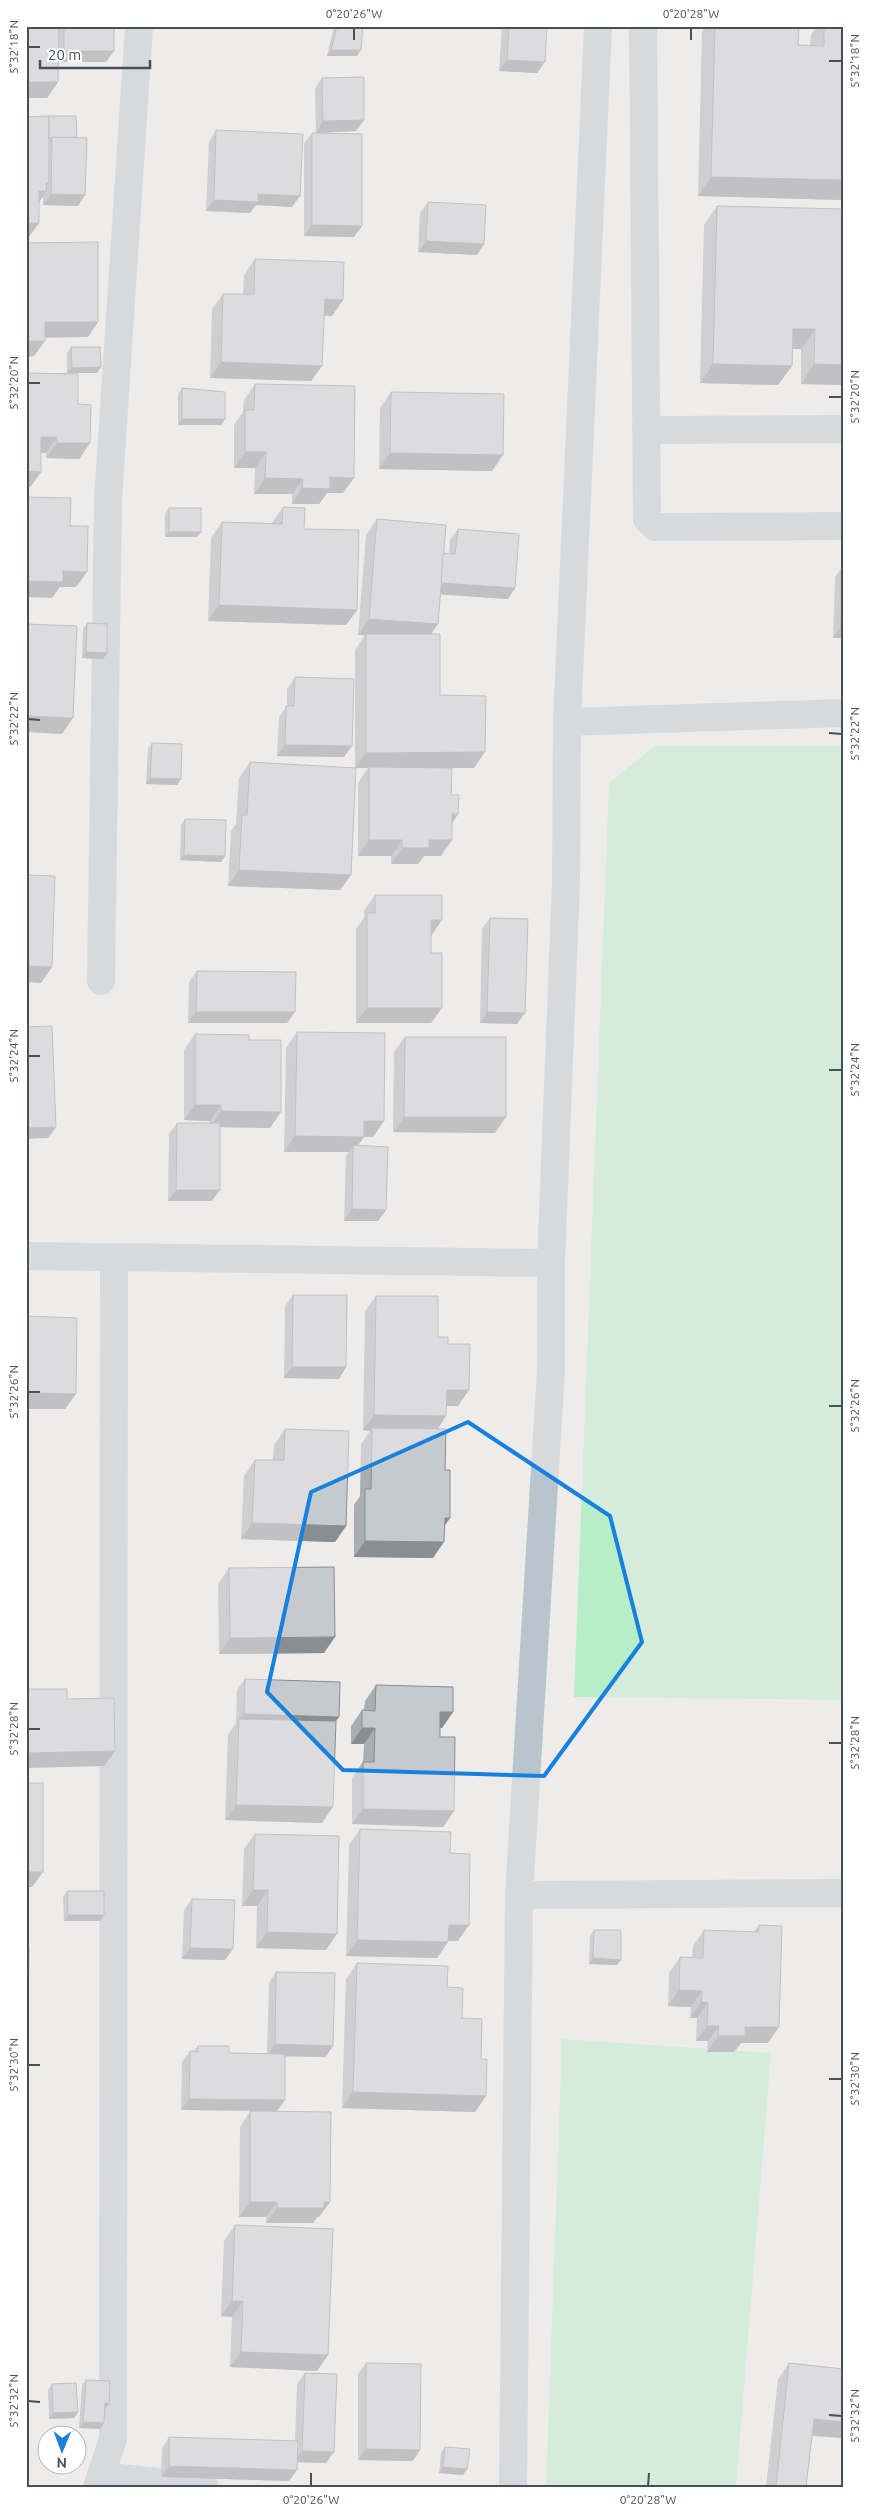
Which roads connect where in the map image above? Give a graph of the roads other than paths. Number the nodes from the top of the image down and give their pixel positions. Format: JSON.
{"nodes":[{"id":1,"x":139,"y":26,"type":"edge"},
{"id":2,"x":598,"y":26,"type":"edge"},
{"id":3,"x":643,"y":26,"type":"edge"},
{"id":4,"x":843,"y":429,"type":"edge"},
{"id":5,"x":646,"y":430,"type":"junction"},
{"id":6,"x":843,"y":526,"type":"edge"},
{"id":7,"x":843,"y":713,"type":"edge"},
{"id":8,"x":567,"y":722,"type":"junction"},
{"id":9,"x":101,"y":981,"type":"dead end"},
{"id":10,"x":26,"y":1256,"type":"edge"},
{"id":11,"x":114,"y":1257,"type":"junction"},
{"id":12,"x":551,"y":1263,"type":"junction"},
{"id":13,"x":843,"y":1893,"type":"edge"},
{"id":14,"x":519,"y":1895,"type":"junction"},
{"id":15,"x":99,"y":2482,"type":"edge"},
{"id":16,"x":205,"y":2487,"type":"edge"},
{"id":17,"x":513,"y":2487,"type":"edge"}],
"edges":[{"from":1,"to":9,"type":"street"},
{"from":2,"to":8,"type":"street"},
{"from":3,"to":5,"type":"street"},
{"from":4,"to":5,"type":"street"},
{"from":5,"to":6,"type":"street"},
{"from":7,"to":8,"type":"street"},
{"from":8,"to":12,"type":"street"},
{"from":10,"to":11,"type":"street"},
{"from":11,"to":12,"type":"street"},
{"from":11,"to":15,"type":"street"},
{"from":12,"to":14,"type":"street"},
{"from":13,"to":14,"type":"street"},
{"from":14,"to":17,"type":"street"},
{"from":15,"to":16,"type":"street"}]}
